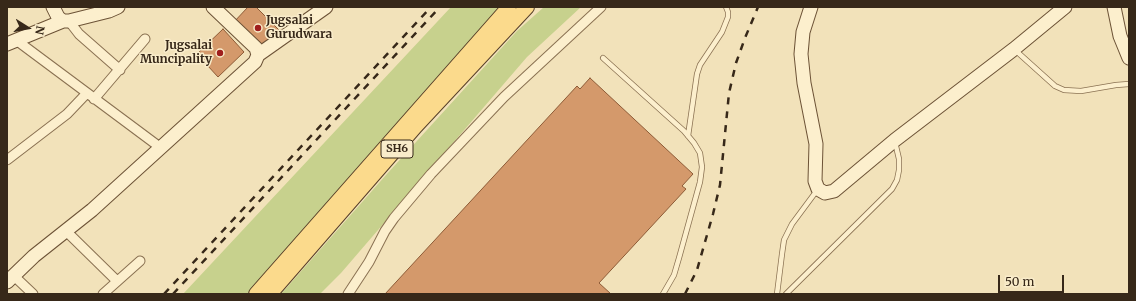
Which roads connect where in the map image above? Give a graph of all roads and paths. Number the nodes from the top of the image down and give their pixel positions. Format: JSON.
{"nodes":[{"id":1,"x":53,"y":7,"type":"edge"},
{"id":2,"x":118,"y":7,"type":"edge"},
{"id":3,"x":213,"y":7,"type":"edge"},
{"id":4,"x":326,"y":7,"type":"edge"},
{"id":5,"x":509,"y":7,"type":"edge"},
{"id":6,"x":527,"y":7,"type":"edge"},
{"id":7,"x":601,"y":7,"type":"edge"},
{"id":8,"x":726,"y":7,"type":"edge"},
{"id":9,"x":811,"y":7,"type":"edge"},
{"id":10,"x":1065,"y":7,"type":"edge"},
{"id":11,"x":1114,"y":7,"type":"edge"},
{"id":12,"x":66,"y":21,"type":"junction"},
{"id":13,"x":145,"y":39,"type":"dead end"},
{"id":14,"x":12,"y":42,"type":"edge"},
{"id":15,"x":1014,"y":49,"type":"junction"},
{"id":16,"x":258,"y":55,"type":"junction"},
{"id":17,"x":603,"y":58,"type":"dead end"},
{"id":18,"x":1129,"y":58,"type":"edge"},
{"id":19,"x":120,"y":70,"type":"junction"},
{"id":20,"x":1129,"y":84,"type":"edge"},
{"id":21,"x":90,"y":96,"type":"junction"},
{"id":22,"x":688,"y":136,"type":"junction"},
{"id":23,"x":895,"y":140,"type":"junction"},
{"id":24,"x":160,"y":148,"type":"junction"},
{"id":25,"x":7,"y":160,"type":"edge"},
{"id":26,"x":818,"y":189,"type":"junction"},
{"id":27,"x":66,"y":231,"type":"junction"},
{"id":28,"x":140,"y":261,"type":"dead end"},
{"id":29,"x":10,"y":279,"type":"edge"},
{"id":30,"x":117,"y":281,"type":"junction"},
{"id":31,"x":33,"y":294,"type":"edge"},
{"id":32,"x":103,"y":294,"type":"edge"},
{"id":33,"x":256,"y":294,"type":"edge"},
{"id":34,"x":270,"y":294,"type":"edge"},
{"id":35,"x":348,"y":294,"type":"edge"},
{"id":36,"x":663,"y":294,"type":"edge"},
{"id":37,"x":777,"y":294,"type":"edge"},
{"id":38,"x":786,"y":294,"type":"edge"}],
"edges":[{"from":1,"to":12,"type":"street"},
{"from":2,"to":12,"type":"street"},
{"from":3,"to":16,"type":"street"},
{"from":4,"to":16,"type":"street"},
{"from":5,"to":33,"type":"main road","number":"SH6"},
{"from":6,"to":34,"type":"main road","number":"SH6"},
{"from":7,"to":35,"type":"street"},
{"from":8,"to":22,"type":"lane"},
{"from":9,"to":26,"type":"street"},
{"from":10,"to":15,"type":"street"},
{"from":11,"to":18,"type":"street"},
{"from":12,"to":14,"type":"street"},
{"from":12,"to":19,"type":"street"},
{"from":13,"to":19,"type":"street"},
{"from":14,"to":21,"type":"street"},
{"from":15,"to":20,"type":"lane"},
{"from":15,"to":23,"type":"street"},
{"from":16,"to":24,"type":"street"},
{"from":17,"to":22,"type":"lane"},
{"from":19,"to":21,"type":"street"},
{"from":21,"to":24,"type":"street"},
{"from":21,"to":25,"type":"street"},
{"from":22,"to":36,"type":"lane"},
{"from":23,"to":26,"type":"street"},
{"from":23,"to":38,"type":"lane"},
{"from":24,"to":27,"type":"street"},
{"from":26,"to":37,"type":"lane"},
{"from":27,"to":29,"type":"street"},
{"from":27,"to":30,"type":"street"},
{"from":28,"to":30,"type":"street"},
{"from":29,"to":31,"type":"street"},
{"from":30,"to":32,"type":"street"}]}
